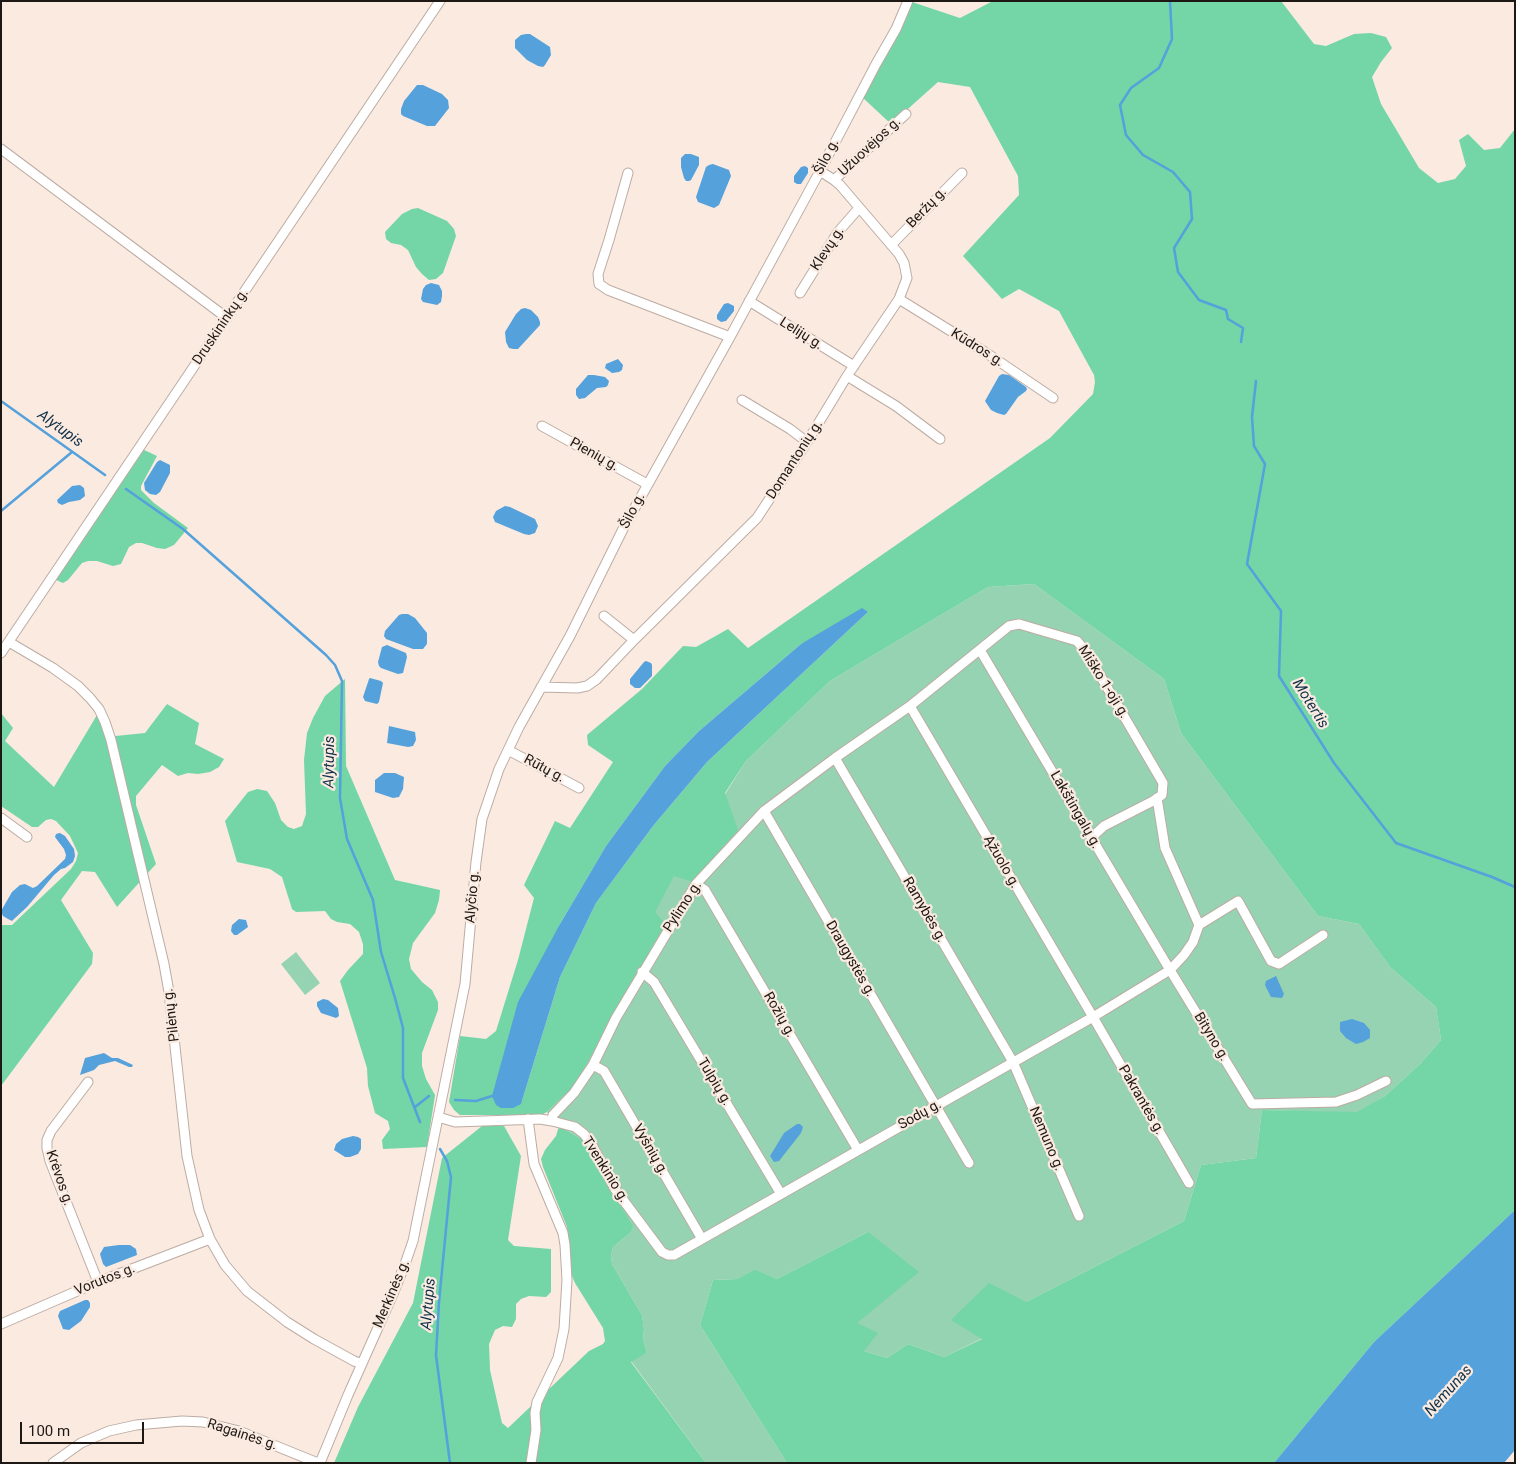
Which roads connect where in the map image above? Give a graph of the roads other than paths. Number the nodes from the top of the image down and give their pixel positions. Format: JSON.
{"nodes":[{"id":1,"x":440,"y":1,"type":"edge"},
{"id":2,"x":908,"y":1,"type":"edge"},
{"id":3,"x":906,"y":114,"type":"dead end"},
{"id":4,"x":1,"y":149,"type":"edge"},
{"id":5,"x":820,"y":171,"type":"junction"},
{"id":6,"x":962,"y":173,"type":"dead end"},
{"id":7,"x":628,"y":174,"type":"dead end"},
{"id":8,"x":834,"y":180,"type":"junction"},
{"id":9,"x":859,"y":208,"type":"junction"},
{"id":10,"x":892,"y":244,"type":"junction"},
{"id":11,"x":800,"y":293,"type":"dead end"},
{"id":12,"x":899,"y":299,"type":"junction"},
{"id":13,"x":749,"y":302,"type":"junction"},
{"id":14,"x":227,"y":318,"type":"junction"},
{"id":15,"x":730,"y":337,"type":"junction"},
{"id":16,"x":854,"y":366,"type":"junction"},
{"id":17,"x":847,"y":376,"type":"junction"},
{"id":18,"x":1053,"y":398,"type":"dead end"},
{"id":19,"x":742,"y":400,"type":"dead end"},
{"id":20,"x":542,"y":426,"type":"dead end"},
{"id":21,"x":940,"y":440,"type":"dead end"},
{"id":22,"x":808,"y":442,"type":"junction"},
{"id":23,"x":647,"y":484,"type":"junction"},
{"id":24,"x":604,"y":616,"type":"dead end"},
{"id":25,"x":634,"y":640,"type":"junction"},
{"id":26,"x":9,"y":642,"type":"junction"},
{"id":27,"x":980,"y":650,"type":"junction"},
{"id":28,"x":1,"y":652,"type":"edge"},
{"id":29,"x":541,"y":687,"type":"junction"},
{"id":30,"x":910,"y":706,"type":"junction"},
{"id":31,"x":508,"y":750,"type":"junction"},
{"id":32,"x":835,"y":758,"type":"junction"},
{"id":33,"x":579,"y":788,"type":"dead end"},
{"id":34,"x":1160,"y":795,"type":"junction"},
{"id":35,"x":764,"y":811,"type":"junction"},
{"id":36,"x":1,"y":818,"type":"edge"},
{"id":37,"x":27,"y":837,"type":"dead end"},
{"id":38,"x":1091,"y":838,"type":"junction"},
{"id":39,"x":696,"y":884,"type":"junction"},
{"id":40,"x":1199,"y":925,"type":"junction"},
{"id":41,"x":1323,"y":935,"type":"dead end"},
{"id":42,"x":1170,"y":970,"type":"junction"},
{"id":43,"x":642,"y":972,"type":"junction"},
{"id":44,"x":1093,"y":1017,"type":"junction"},
{"id":45,"x":1013,"y":1062,"type":"junction"},
{"id":46,"x":593,"y":1065,"type":"junction"},
{"id":47,"x":1386,"y":1081,"type":"dead end"},
{"id":48,"x":88,"y":1082,"type":"dead end"},
{"id":49,"x":936,"y":1107,"type":"junction"},
{"id":50,"x":438,"y":1117,"type":"junction"},
{"id":51,"x":528,"y":1120,"type":"junction"},
{"id":52,"x":552,"y":1120,"type":"junction"},
{"id":53,"x":858,"y":1150,"type":"junction"},
{"id":54,"x":969,"y":1163,"type":"dead end"},
{"id":55,"x":1189,"y":1183,"type":"dead end"},
{"id":56,"x":781,"y":1194,"type":"junction"},
{"id":57,"x":1079,"y":1216,"type":"dead end"},
{"id":58,"x":702,"y":1239,"type":"junction"},
{"id":59,"x":210,"y":1240,"type":"junction"},
{"id":60,"x":668,"y":1255,"type":"joint"},
{"id":61,"x":98,"y":1282,"type":"junction"},
{"id":62,"x":1,"y":1324,"type":"edge"},
{"id":63,"x":362,"y":1364,"type":"junction"},
{"id":64,"x":53,"y":1463,"type":"edge"},
{"id":65,"x":319,"y":1463,"type":"edge"},
{"id":66,"x":531,"y":1463,"type":"edge"}],
"edges":[{"from":1,"to":14,"type":"street","name":"Druskininkų g."},
{"from":2,"to":5,"type":"street","name":"Šilo g."},
{"from":3,"to":8,"type":"street","name":"Užuovėjos g."},
{"from":4,"to":14,"type":"street"},
{"from":5,"to":8,"type":"street","name":"Domantonių g."},
{"from":5,"to":13,"type":"street","name":"Šilo g."},
{"from":6,"to":10,"type":"street","name":"Beržų g."},
{"from":7,"to":15,"type":"street"},
{"from":8,"to":9,"type":"street","name":"Domantonių g."},
{"from":9,"to":10,"type":"street","name":"Domantonių g."},
{"from":9,"to":11,"type":"street","name":"Klevų g."},
{"from":10,"to":12,"type":"street","name":"Domantonių g."},
{"from":12,"to":16,"type":"street","name":"Domantonių g."},
{"from":12,"to":18,"type":"street","name":"Kūdros g."},
{"from":13,"to":15,"type":"street","name":"Šilo g."},
{"from":13,"to":16,"type":"street","name":"Lelijų g."},
{"from":14,"to":26,"type":"street","name":"Druskininkų g."},
{"from":15,"to":23,"type":"street","name":"Šilo g."},
{"from":16,"to":17,"type":"street","name":"Domantonių g."},
{"from":17,"to":21,"type":"street"},
{"from":17,"to":22,"type":"street","name":"Domantonių g."},
{"from":19,"to":22,"type":"street"},
{"from":20,"to":23,"type":"street","name":"Pienių g."},
{"from":22,"to":25,"type":"street","name":"Domantonių g."},
{"from":23,"to":29,"type":"street","name":"Šilo g."},
{"from":24,"to":25,"type":"street"},
{"from":25,"to":29,"type":"street","name":"Domantonių g."},
{"from":26,"to":28,"type":"street","name":"Druskininkų g."},
{"from":26,"to":59,"type":"street","name":"Pilėnų g."},
{"from":27,"to":30,"type":"street","name":"Pylimo g."},
{"from":27,"to":34,"type":"street","name":"Miško 1-oji g."},
{"from":27,"to":38,"type":"street","name":"Lakštingalų g."},
{"from":29,"to":31,"type":"street","name":"Alyčio g."},
{"from":30,"to":32,"type":"street","name":"Pylimo g."},
{"from":30,"to":44,"type":"street","name":"Ąžuolo g."},
{"from":31,"to":33,"type":"street","name":"Rūtų g."},
{"from":31,"to":50,"type":"street","name":"Alyčio g."},
{"from":32,"to":35,"type":"street","name":"Pylimo g."},
{"from":32,"to":45,"type":"street","name":"Ramybės g."},
{"from":34,"to":38,"type":"street"},
{"from":34,"to":40,"type":"street","name":"Miško 1-oji g."},
{"from":35,"to":39,"type":"street","name":"Pylimo g."},
{"from":35,"to":49,"type":"street","name":"Draugystės g."},
{"from":36,"to":37,"type":"street"},
{"from":38,"to":42,"type":"street","name":"Lakštingalų g."},
{"from":39,"to":43,"type":"street","name":"Pylimo g."},
{"from":39,"to":53,"type":"street","name":"Rožių g."},
{"from":40,"to":41,"type":"street"},
{"from":40,"to":42,"type":"street","name":"Sodų g."},
{"from":42,"to":44,"type":"street","name":"Sodų g."},
{"from":42,"to":47,"type":"street","name":"Bityno g."},
{"from":43,"to":46,"type":"street","name":"Pylimo g."},
{"from":43,"to":56,"type":"street","name":"Tulpių g."},
{"from":44,"to":45,"type":"street","name":"Sodų g."},
{"from":44,"to":55,"type":"street","name":"Pakrantės g."},
{"from":45,"to":49,"type":"street","name":"Sodų g."},
{"from":45,"to":57,"type":"street","name":"Nemuno g."},
{"from":46,"to":52,"type":"street","name":"Pylimo g."},
{"from":46,"to":58,"type":"street","name":"Vyšnių g."},
{"from":48,"to":61,"type":"street","name":"Krėvos g."},
{"from":49,"to":53,"type":"street","name":"Sodų g."},
{"from":49,"to":54,"type":"street","name":"Draugystės g."},
{"from":50,"to":51,"type":"street"},
{"from":50,"to":63,"type":"street","name":"Merkinės g."},
{"from":51,"to":52,"type":"street"},
{"from":51,"to":66,"type":"street"},
{"from":52,"to":60,"type":"street","name":"Tvenkinio g."},
{"from":53,"to":56,"type":"street","name":"Sodų g."},
{"from":56,"to":58,"type":"street","name":"Sodų g."},
{"from":58,"to":60,"type":"street","name":"Sodų g."},
{"from":59,"to":61,"type":"street","name":"Vorutos g."},
{"from":59,"to":63,"type":"street","name":"Pilėnų g."},
{"from":61,"to":62,"type":"street","name":"Vorutos g."},
{"from":63,"to":65,"type":"street","name":"Merkinės g."},
{"from":64,"to":65,"type":"street","name":"Ragainės g."}]}
